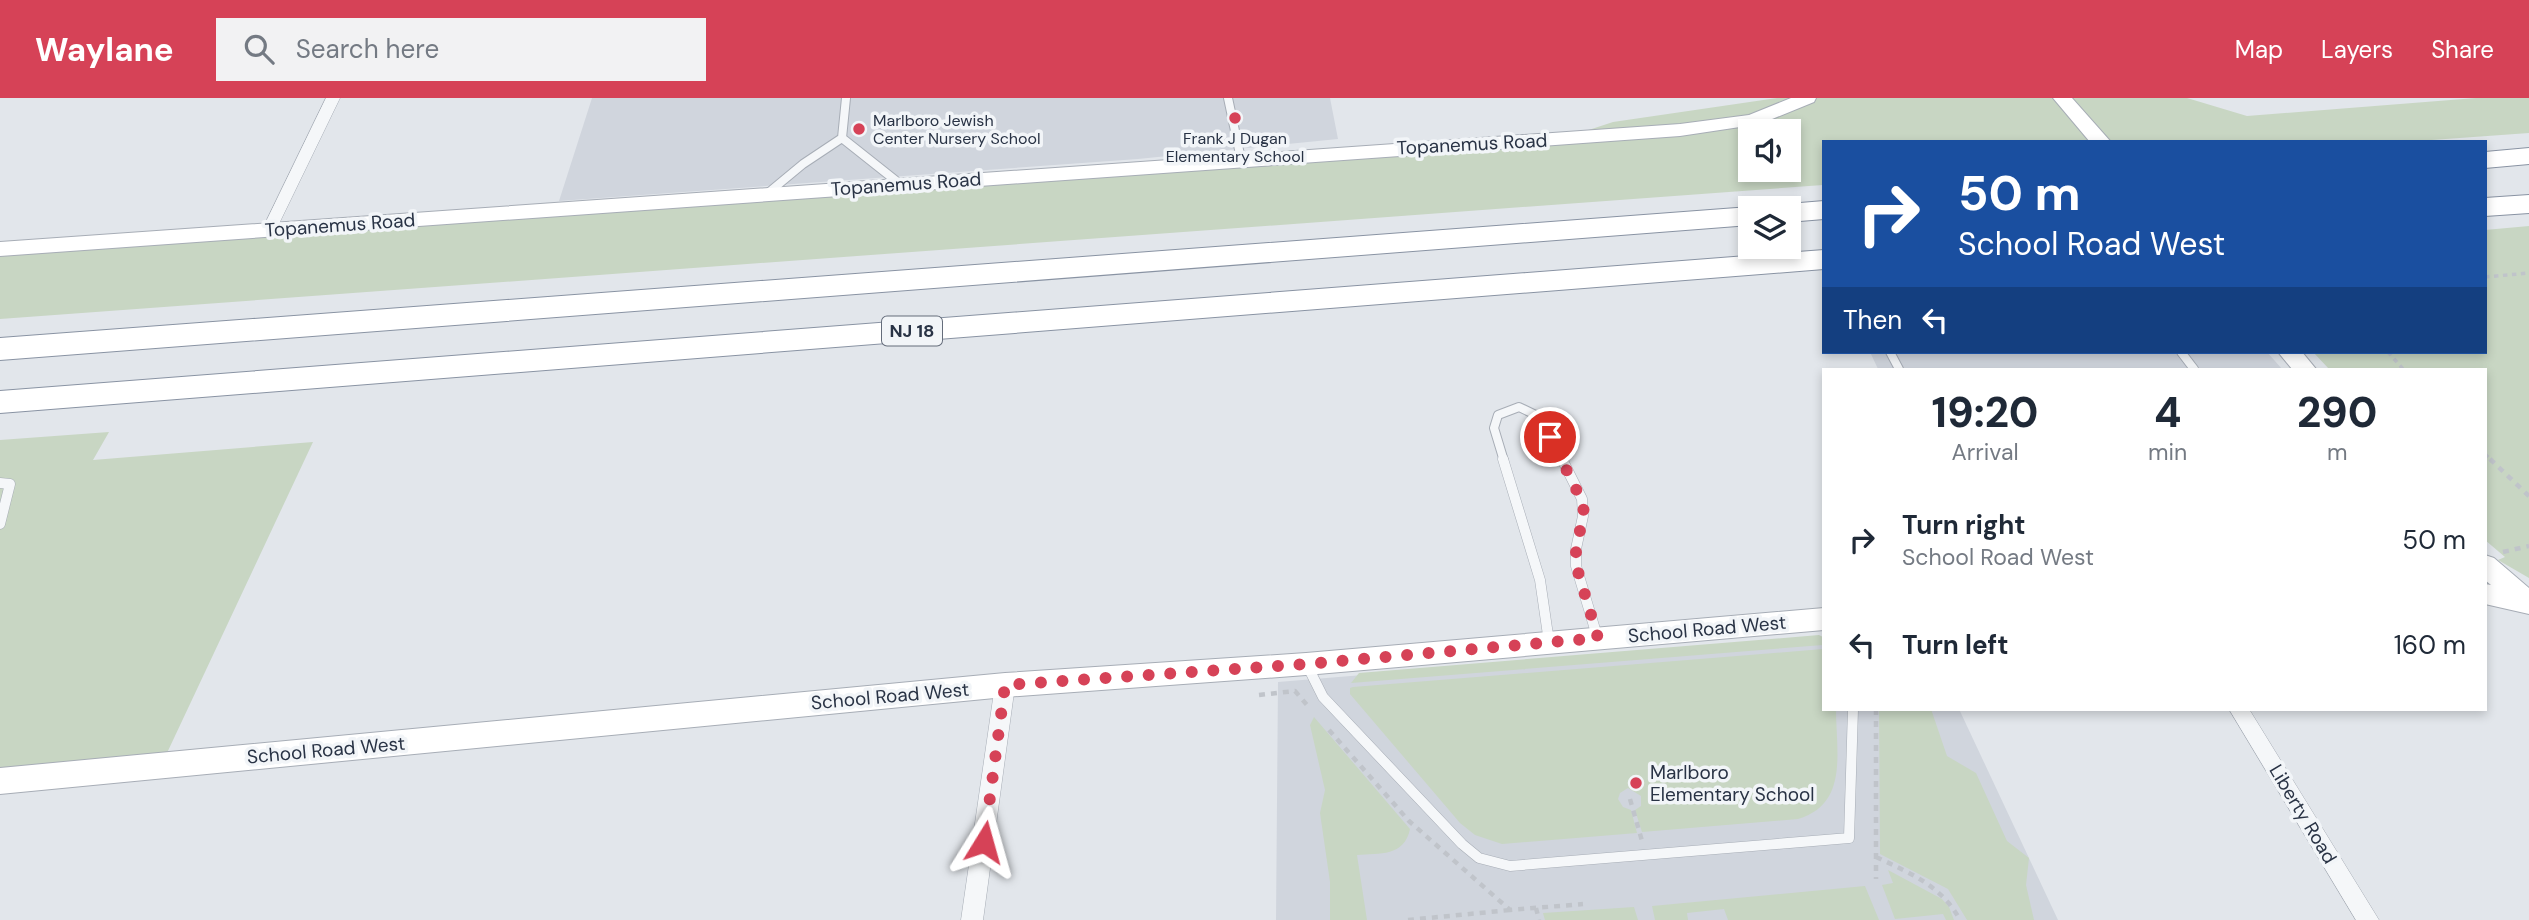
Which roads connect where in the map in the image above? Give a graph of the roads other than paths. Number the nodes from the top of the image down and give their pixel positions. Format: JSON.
{"nodes":[{"id":1,"x":333,"y":98,"type":"edge"},
{"id":2,"x":846,"y":98,"type":"edge"},
{"id":3,"x":1228,"y":98,"type":"edge"},
{"id":4,"x":1807,"y":98,"type":"edge"},
{"id":5,"x":2062,"y":98,"type":"edge"},
{"id":6,"x":842,"y":138,"type":"junction"},
{"id":7,"x":2099,"y":140,"type":"edge"},
{"id":8,"x":2529,"y":156,"type":"edge"},
{"id":9,"x":1241,"y":159,"type":"junction"},
{"id":10,"x":2487,"y":160,"type":"edge"},
{"id":11,"x":900,"y":184,"type":"junction"},
{"id":12,"x":768,"y":194,"type":"junction"},
{"id":13,"x":2529,"y":204,"type":"edge"},
{"id":14,"x":2487,"y":207,"type":"edge"},
{"id":15,"x":1822,"y":210,"type":"edge"},
{"id":16,"x":1801,"y":212,"type":"edge"},
{"id":17,"x":1738,"y":217,"type":"edge"},
{"id":18,"x":269,"y":230,"type":"junction"},
{"id":19,"x":0,"y":249,"type":"edge"},
{"id":20,"x":1822,"y":259,"type":"edge"},
{"id":21,"x":0,"y":349,"type":"edge"},
{"id":22,"x":2183,"y":354,"type":"edge"},
{"id":23,"x":2291,"y":354,"type":"edge"},
{"id":24,"x":2193,"y":368,"type":"edge"},
{"id":25,"x":2304,"y":368,"type":"edge"},
{"id":26,"x":0,"y":402,"type":"edge"},
{"id":27,"x":0,"y":483,"type":"edge"},
{"id":28,"x":0,"y":524,"type":"edge"},
{"id":29,"x":2492,"y":559,"type":"edge"},
{"id":30,"x":2487,"y":594,"type":"edge"},
{"id":31,"x":2529,"y":604,"type":"edge"},
{"id":32,"x":1822,"y":619,"type":"edge"},
{"id":33,"x":1598,"y":638,"type":"junction"},
{"id":34,"x":1549,"y":642,"type":"junction"},
{"id":35,"x":1306,"y":664,"type":"junction"},
{"id":36,"x":1005,"y":685,"type":"junction"},
{"id":37,"x":1853,"y":711,"type":"edge"},
{"id":38,"x":2240,"y":711,"type":"edge"},
{"id":39,"x":0,"y":781,"type":"edge"},
{"id":40,"x":972,"y":920,"type":"edge"},
{"id":41,"x":2368,"y":920,"type":"edge"}],
"edges":[{"from":1,"to":18,"type":"street"},
{"from":2,"to":6,"type":"lane"},
{"from":3,"to":9,"type":"lane"},
{"from":4,"to":9,"type":"street","name":"Topanemus Road"},
{"from":5,"to":7,"type":"street"},
{"from":6,"to":11,"type":"lane"},
{"from":6,"to":12,"type":"lane"},
{"from":8,"to":10,"type":"highway"},
{"from":9,"to":11,"type":"street","name":"Topanemus Road"},
{"from":11,"to":12,"type":"street","name":"Topanemus Road"},
{"from":12,"to":18,"type":"street","name":"Topanemus Road"},
{"from":13,"to":14,"type":"highway"},
{"from":15,"to":16,"type":"highway"},
{"from":17,"to":21,"type":"highway"},
{"from":18,"to":19,"type":"street","name":"Topanemus Road"},
{"from":20,"to":26,"type":"highway","number":"NJ 18"},
{"from":22,"to":24,"type":"lane"},
{"from":23,"to":25,"type":"street"},
{"from":27,"to":28,"type":"lane"},
{"from":29,"to":31,"type":"street"},
{"from":30,"to":31,"type":"street"},
{"from":32,"to":33,"type":"street","name":"School Road West"},
{"from":33,"to":34,"type":"street","name":"School Road West"},
{"from":33,"to":34,"type":"lane"},
{"from":34,"to":35,"type":"street","name":"School Road West"},
{"from":35,"to":36,"type":"street","name":"School Road West"},
{"from":35,"to":37,"type":"lane"},
{"from":36,"to":39,"type":"street","name":"School Road West"},
{"from":36,"to":40,"type":"street"},
{"from":38,"to":41,"type":"street","name":"Liberty Road"}]}
